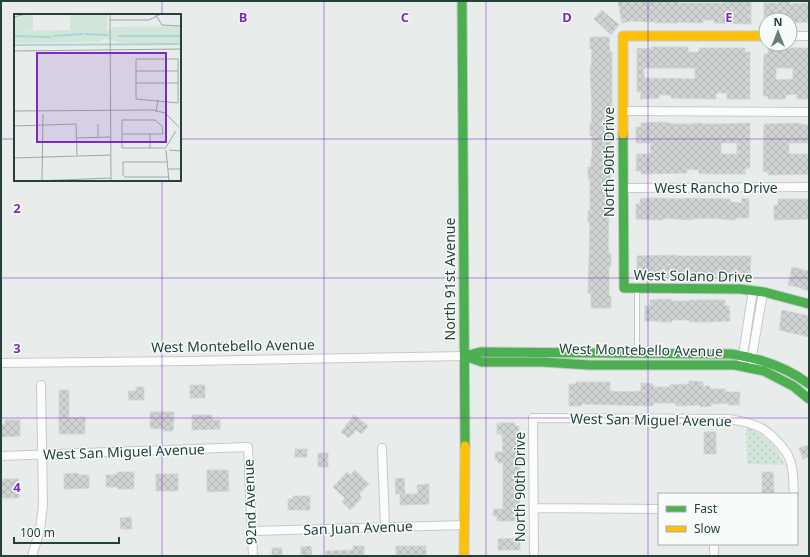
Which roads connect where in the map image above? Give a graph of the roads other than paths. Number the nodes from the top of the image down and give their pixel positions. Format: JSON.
{"nodes":[{"id":1,"x":462,"y":1,"type":"edge"},
{"id":2,"x":758,"y":36,"type":"edge"},
{"id":3,"x":798,"y":36,"type":"edge"},
{"id":4,"x":809,"y":36,"type":"edge"},
{"id":5,"x":623,"y":111,"type":"junction"},
{"id":6,"x":809,"y":112,"type":"edge"},
{"id":7,"x":809,"y":187,"type":"edge"},
{"id":8,"x":623,"y":188,"type":"junction"},
{"id":9,"x":624,"y":288,"type":"joint"},
{"id":10,"x":637,"y":288,"type":"junction"},
{"id":11,"x":758,"y":291,"type":"junction"},
{"id":12,"x":809,"y":304,"type":"edge"},
{"id":13,"x":637,"y":354,"type":"junction"},
{"id":14,"x":465,"y":356,"type":"junction"},
{"id":15,"x":743,"y":356,"type":"junction"},
{"id":16,"x":752,"y":357,"type":"junction"},
{"id":17,"x":1,"y":363,"type":"edge"},
{"id":18,"x":746,"y":367,"type":"junction"},
{"id":19,"x":809,"y":384,"type":"edge"},
{"id":20,"x":41,"y":385,"type":"dead end"},
{"id":21,"x":809,"y":399,"type":"edge"},
{"id":22,"x":533,"y":418,"type":"joint"},
{"id":23,"x":248,"y":447,"type":"joint"},
{"id":24,"x":382,"y":448,"type":"dead end"},
{"id":25,"x":43,"y":455,"type":"junction"},
{"id":26,"x":1,"y":456,"type":"edge"},
{"id":27,"x":794,"y":493,"type":"edge"},
{"id":28,"x":534,"y":508,"type":"junction"},
{"id":29,"x":658,"y":509,"type":"edge"},
{"id":30,"x":464,"y":525,"type":"junction"},
{"id":31,"x":385,"y":527,"type":"junction"},
{"id":32,"x":252,"y":531,"type":"junction"},
{"id":33,"x":714,"y":545,"type":"edge"},
{"id":34,"x":32,"y":556,"type":"edge"},
{"id":35,"x":252,"y":556,"type":"edge"},
{"id":36,"x":464,"y":556,"type":"edge"},
{"id":37,"x":534,"y":556,"type":"edge"},
{"id":38,"x":714,"y":556,"type":"edge"}],
"edges":[{"from":1,"to":14,"type":"street","name":"North 91st Avenue"},
{"from":2,"to":5,"type":"street","name":"North 90th Drive"},
{"from":3,"to":4,"type":"street"},
{"from":5,"to":6,"type":"street"},
{"from":5,"to":8,"type":"street","name":"North 90th Drive"},
{"from":7,"to":8,"type":"street","name":"West Rancho Drive"},
{"from":8,"to":9,"type":"street","name":"North 90th Drive"},
{"from":9,"to":10,"type":"street","name":"West Solano Drive"},
{"from":10,"to":11,"type":"street","name":"West Solano Drive"},
{"from":10,"to":13,"type":"lane"},
{"from":11,"to":12,"type":"street","name":"West Solano Drive"},
{"from":11,"to":15,"type":"street"},
{"from":11,"to":16,"type":"street"},
{"from":13,"to":14,"type":"street","name":"West Montebello Avenue"},
{"from":13,"to":15,"type":"street","name":"West Montebello Avenue"},
{"from":14,"to":17,"type":"street","name":"West Montebello Avenue"},
{"from":14,"to":18,"type":"street","name":"West Montebello Avenue"},
{"from":14,"to":30,"type":"street","name":"North 91st Avenue"},
{"from":15,"to":16,"type":"street","name":"West Montebello Avenue"},
{"from":15,"to":18,"type":"street"},
{"from":16,"to":18,"type":"street"},
{"from":16,"to":19,"type":"street","name":"West Montebello Avenue"},
{"from":18,"to":21,"type":"street","name":"West Montebello Avenue"},
{"from":20,"to":25,"type":"street"},
{"from":22,"to":27,"type":"street","name":"West San Miguel Avenue"},
{"from":22,"to":28,"type":"street","name":"North 90th Drive"},
{"from":23,"to":25,"type":"street","name":"West San Miguel Avenue"},
{"from":23,"to":32,"type":"street","name":"92nd Avenue"},
{"from":24,"to":31,"type":"street"},
{"from":25,"to":26,"type":"street","name":"West San Miguel Avenue"},
{"from":25,"to":34,"type":"street"},
{"from":28,"to":29,"type":"street"},
{"from":28,"to":37,"type":"street","name":"North 90th Drive"},
{"from":30,"to":31,"type":"street","name":"San Juan Avenue"},
{"from":30,"to":36,"type":"street","name":"North 91st Avenue"},
{"from":31,"to":32,"type":"street","name":"San Juan Avenue"},
{"from":32,"to":35,"type":"street","name":"92nd Avenue"},
{"from":33,"to":38,"type":"street"}]}
